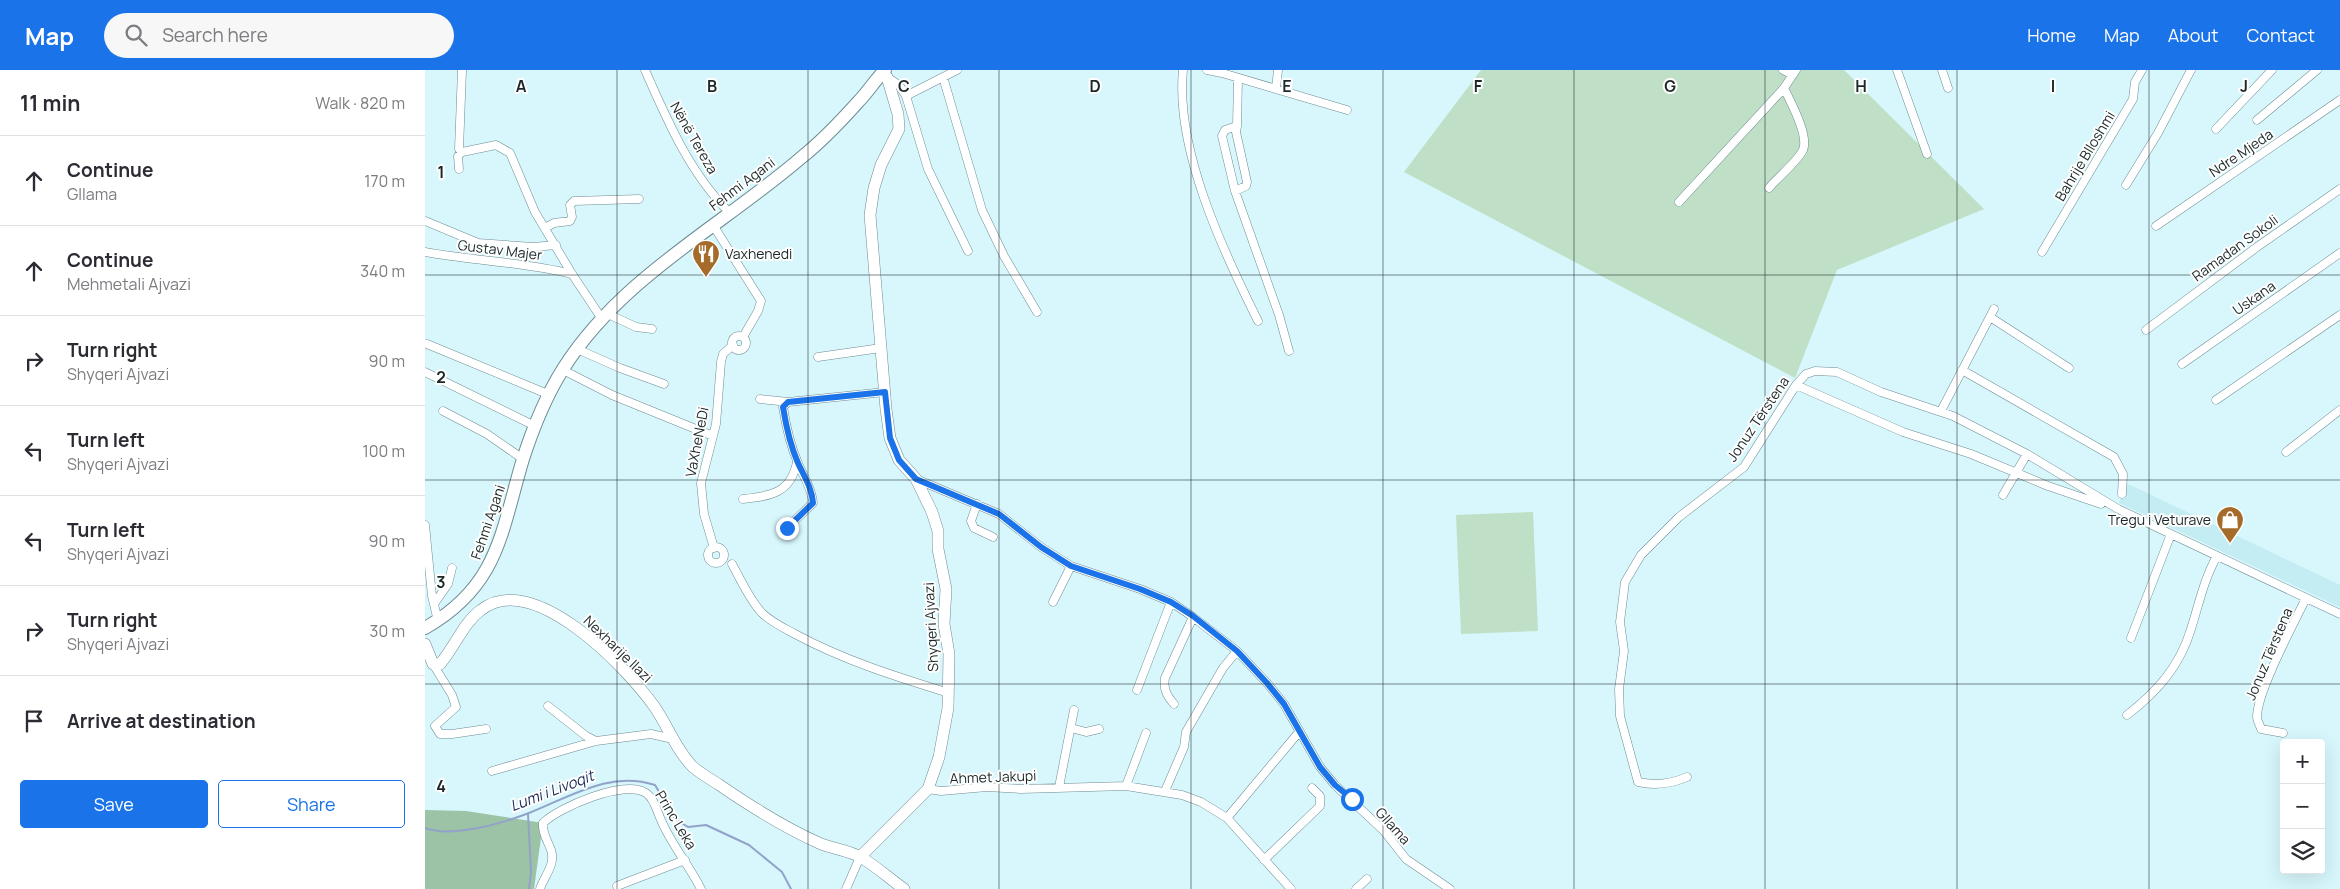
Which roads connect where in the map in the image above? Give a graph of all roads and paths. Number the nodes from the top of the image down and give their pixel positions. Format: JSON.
{"nodes":[{"id":1,"x":462,"y":70,"type":"edge"},
{"id":2,"x":645,"y":70,"type":"edge"},
{"id":3,"x":957,"y":70,"type":"edge"},
{"id":4,"x":1183,"y":70,"type":"edge"},
{"id":5,"x":1207,"y":70,"type":"edge"},
{"id":6,"x":1278,"y":70,"type":"edge"},
{"id":7,"x":1783,"y":70,"type":"edge"},
{"id":8,"x":1897,"y":70,"type":"edge"},
{"id":9,"x":1943,"y":70,"type":"edge"},
{"id":10,"x":2142,"y":70,"type":"edge"},
{"id":11,"x":2191,"y":70,"type":"edge"},
{"id":12,"x":2272,"y":70,"type":"edge"},
{"id":13,"x":2317,"y":70,"type":"edge"},
{"id":14,"x":1222,"y":71,"type":"edge"},
{"id":15,"x":1794,"y":72,"type":"edge"},
{"id":16,"x":885,"y":73,"type":"edge"},
{"id":17,"x":943,"y":77,"type":"junction"},
{"id":18,"x":1238,"y":79,"type":"junction"},
{"id":19,"x":1784,"y":88,"type":"junction"},
{"id":20,"x":1949,"y":88,"type":"dead end"},
{"id":21,"x":1276,"y":89,"type":"junction"},
{"id":22,"x":907,"y":96,"type":"junction"},
{"id":23,"x":2340,"y":100,"type":"edge"},
{"id":24,"x":1347,"y":110,"type":"dead end"},
{"id":25,"x":2257,"y":120,"type":"dead end"},
{"id":26,"x":1237,"y":126,"type":"junction"},
{"id":27,"x":2216,"y":129,"type":"dead end"},
{"id":28,"x":462,"y":152,"type":"junction"},
{"id":29,"x":1927,"y":154,"type":"dead end"},
{"id":30,"x":459,"y":168,"type":"dead end"},
{"id":31,"x":2126,"y":185,"type":"dead end"},
{"id":32,"x":1769,"y":188,"type":"dead end"},
{"id":33,"x":2340,"y":189,"type":"edge"},
{"id":34,"x":1235,"y":191,"type":"junction"},
{"id":35,"x":639,"y":198,"type":"dead end"},
{"id":36,"x":1679,"y":202,"type":"dead end"},
{"id":37,"x":730,"y":213,"type":"junction"},
{"id":38,"x":425,"y":221,"type":"edge"},
{"id":39,"x":713,"y":224,"type":"junction"},
{"id":40,"x":2155,"y":226,"type":"dead end"},
{"id":41,"x":545,"y":228,"type":"junction"},
{"id":42,"x":556,"y":245,"type":"junction"},
{"id":43,"x":968,"y":251,"type":"dead end"},
{"id":44,"x":425,"y":252,"type":"edge"},
{"id":45,"x":2042,"y":252,"type":"dead end"},
{"id":46,"x":2340,"y":253,"type":"edge"},
{"id":47,"x":572,"y":274,"type":"junction"},
{"id":48,"x":1994,"y":309,"type":"dead end"},
{"id":49,"x":1037,"y":312,"type":"dead end"},
{"id":50,"x":2340,"y":315,"type":"edge"},
{"id":51,"x":605,"y":316,"type":"junction"},
{"id":52,"x":1989,"y":317,"type":"junction"},
{"id":53,"x":1258,"y":321,"type":"dead end"},
{"id":54,"x":652,"y":329,"type":"dead end"},
{"id":55,"x":2146,"y":330,"type":"dead end"},
{"id":56,"x":427,"y":344,"type":"dead end"},
{"id":57,"x":577,"y":348,"type":"junction"},
{"id":58,"x":881,"y":348,"type":"junction"},
{"id":59,"x":1289,"y":351,"type":"dead end"},
{"id":60,"x":818,"y":357,"type":"dead end"},
{"id":61,"x":2182,"y":364,"type":"dead end"},
{"id":62,"x":2069,"y":368,"type":"dead end"},
{"id":63,"x":563,"y":370,"type":"junction"},
{"id":64,"x":1962,"y":370,"type":"junction"},
{"id":65,"x":425,"y":372,"type":"edge"},
{"id":66,"x":664,"y":384,"type":"dead end"},
{"id":67,"x":1796,"y":385,"type":"junction"},
{"id":68,"x":885,"y":392,"type":"junction"},
{"id":69,"x":550,"y":395,"type":"junction"},
{"id":70,"x":760,"y":399,"type":"dead end"},
{"id":71,"x":2217,"y":400,"type":"dead end"},
{"id":72,"x":788,"y":402,"type":"junction"},
{"id":73,"x":2340,"y":410,"type":"edge"},
{"id":74,"x":443,"y":411,"type":"dead end"},
{"id":75,"x":1941,"y":411,"type":"junction"},
{"id":76,"x":535,"y":426,"type":"junction"},
{"id":77,"x":713,"y":436,"type":"junction"},
{"id":78,"x":2286,"y":452,"type":"dead end"},
{"id":79,"x":2027,"y":454,"type":"junction"},
{"id":80,"x":523,"y":458,"type":"junction"},
{"id":81,"x":797,"y":462,"type":"junction"},
{"id":82,"x":2015,"y":472,"type":"junction"},
{"id":83,"x":916,"y":479,"type":"junction"},
{"id":84,"x":2121,"y":494,"type":"dead end"},
{"id":85,"x":2003,"y":495,"type":"dead end"},
{"id":86,"x":743,"y":500,"type":"dead end"},
{"id":87,"x":977,"y":504,"type":"junction"},
{"id":88,"x":2117,"y":509,"type":"junction"},
{"id":89,"x":425,"y":525,"type":"edge"},
{"id":90,"x":787,"y":528,"type":"dead end"},
{"id":91,"x":2171,"y":534,"type":"junction"},
{"id":92,"x":993,"y":537,"type":"dead end"},
{"id":93,"x":714,"y":548,"type":"dead end"},
{"id":94,"x":2217,"y":556,"type":"junction"},
{"id":95,"x":732,"y":564,"type":"dead end"},
{"id":96,"x":1071,"y":566,"type":"junction"},
{"id":97,"x":452,"y":568,"type":"dead end"},
{"id":98,"x":2306,"y":598,"type":"junction"},
{"id":99,"x":1053,"y":602,"type":"dead end"},
{"id":100,"x":1171,"y":602,"type":"junction"},
{"id":101,"x":434,"y":604,"type":"junction"},
{"id":102,"x":2340,"y":614,"type":"edge"},
{"id":103,"x":1193,"y":616,"type":"junction"},
{"id":104,"x":438,"y":621,"type":"junction"},
{"id":105,"x":425,"y":628,"type":"edge"},
{"id":106,"x":2131,"y":638,"type":"dead end"},
{"id":107,"x":425,"y":644,"type":"edge"},
{"id":108,"x":1237,"y":651,"type":"junction"},
{"id":109,"x":433,"y":664,"type":"junction"},
{"id":110,"x":1137,"y":690,"type":"dead end"},
{"id":111,"x":949,"y":693,"type":"junction"},
{"id":112,"x":1174,"y":704,"type":"dead end"},
{"id":113,"x":548,"y":706,"type":"dead end"},
{"id":114,"x":1074,"y":710,"type":"dead end"},
{"id":115,"x":2127,"y":715,"type":"dead end"},
{"id":116,"x":1071,"y":728,"type":"junction"},
{"id":117,"x":486,"y":729,"type":"dead end"},
{"id":118,"x":1099,"y":729,"type":"dead end"},
{"id":119,"x":1146,"y":732,"type":"dead end"},
{"id":120,"x":1299,"y":732,"type":"junction"},
{"id":121,"x":2283,"y":733,"type":"dead end"},
{"id":122,"x":673,"y":739,"type":"junction"},
{"id":123,"x":596,"y":741,"type":"junction"},
{"id":124,"x":492,"y":771,"type":"dead end"},
{"id":125,"x":1687,"y":777,"type":"dead end"},
{"id":126,"x":1126,"y":786,"type":"junction"},
{"id":127,"x":1059,"y":787,"type":"junction"},
{"id":128,"x":1312,"y":788,"type":"dead end"},
{"id":129,"x":927,"y":789,"type":"junction"},
{"id":130,"x":1165,"y":791,"type":"junction"},
{"id":131,"x":1227,"y":818,"type":"junction"},
{"id":132,"x":860,"y":857,"type":"junction"},
{"id":133,"x":685,"y":860,"type":"junction"},
{"id":134,"x":1264,"y":860,"type":"junction"},
{"id":135,"x":1367,"y":879,"type":"dead end"},
{"id":136,"x":617,"y":886,"type":"dead end"},
{"id":137,"x":540,"y":889,"type":"edge"},
{"id":138,"x":701,"y":889,"type":"edge"},
{"id":139,"x":846,"y":889,"type":"edge"},
{"id":140,"x":905,"y":889,"type":"edge"},
{"id":141,"x":1291,"y":889,"type":"edge"},
{"id":142,"x":1356,"y":889,"type":"edge"},
{"id":143,"x":1449,"y":889,"type":"edge"}],
"edges":[{"from":1,"to":28,"type":"street"},
{"from":2,"to":37,"type":"street","name":"Nënë Tereza"},
{"from":3,"to":17,"type":"street"},
{"from":4,"to":53,"type":"street"},
{"from":5,"to":14,"type":"street"},
{"from":6,"to":21,"type":"street"},
{"from":7,"to":15,"type":"street"},
{"from":8,"to":29,"type":"street"},
{"from":9,"to":20,"type":"street"},
{"from":10,"to":45,"type":"street","name":"Bahrije Blloshmi"},
{"from":11,"to":31,"type":"street"},
{"from":12,"to":27,"type":"street"},
{"from":13,"to":25,"type":"street"},
{"from":14,"to":18,"type":"street"},
{"from":15,"to":19,"type":"street"},
{"from":16,"to":22,"type":"street"},
{"from":16,"to":37,"type":"main road","name":"Fehmi Agani"},
{"from":16,"to":58,"type":"street","name":"Shyqeri Ajvazi"},
{"from":17,"to":22,"type":"street"},
{"from":17,"to":49,"type":"street"},
{"from":18,"to":21,"type":"street"},
{"from":18,"to":26,"type":"street"},
{"from":19,"to":32,"type":"street"},
{"from":19,"to":36,"type":"street"},
{"from":21,"to":24,"type":"street"},
{"from":22,"to":43,"type":"street"},
{"from":23,"to":40,"type":"street","name":"Ndre Mjeda"},
{"from":26,"to":34,"type":"street"},
{"from":26,"to":34,"type":"street"},
{"from":28,"to":30,"type":"street"},
{"from":28,"to":41,"type":"street","name":"Gustav Majer"},
{"from":33,"to":55,"type":"street","name":"Ramadan Sokoli"},
{"from":34,"to":59,"type":"street"},
{"from":35,"to":41,"type":"street","name":"Gustav Majer"},
{"from":37,"to":39,"type":"main road","name":"Fehmi Agani"},
{"from":38,"to":42,"type":"street","name":"Gustav Majer"},
{"from":39,"to":51,"type":"main road","name":"Fehmi Agani"},
{"from":39,"to":77,"type":"street","name":"VaXheNeDi"},
{"from":41,"to":42,"type":"street"},
{"from":42,"to":47,"type":"street"},
{"from":44,"to":47,"type":"street","name":"Gustav Majer"},
{"from":46,"to":61,"type":"street","name":"Uskana"},
{"from":47,"to":51,"type":"street"},
{"from":48,"to":52,"type":"street"},
{"from":50,"to":71,"type":"street"},
{"from":51,"to":54,"type":"street"},
{"from":51,"to":57,"type":"main road","name":"Fehmi Agani"},
{"from":52,"to":62,"type":"street"},
{"from":52,"to":64,"type":"street"},
{"from":56,"to":69,"type":"street"},
{"from":57,"to":63,"type":"main road","name":"Fehmi Agani"},
{"from":57,"to":66,"type":"street"},
{"from":58,"to":60,"type":"street"},
{"from":58,"to":68,"type":"street","name":"Shyqeri Ajvazi"},
{"from":63,"to":69,"type":"main road","name":"Fehmi Agani"},
{"from":63,"to":77,"type":"street"},
{"from":64,"to":75,"type":"street"},
{"from":64,"to":84,"type":"street"},
{"from":65,"to":76,"type":"street"},
{"from":67,"to":75,"type":"street","name":"Jonuz Tërstena"},
{"from":67,"to":82,"type":"street"},
{"from":67,"to":125,"type":"street","name":"Jonuz Tërstena"},
{"from":68,"to":72,"type":"street"},
{"from":68,"to":83,"type":"street","name":"Shyqeri Ajvazi"},
{"from":69,"to":76,"type":"main road","name":"Fehmi Agani"},
{"from":70,"to":72,"type":"street"},
{"from":72,"to":81,"type":"street"},
{"from":73,"to":78,"type":"street"},
{"from":74,"to":80,"type":"street"},
{"from":75,"to":79,"type":"street","name":"Jonuz Tërstena"},
{"from":76,"to":80,"type":"main road","name":"Fehmi Agani"},
{"from":77,"to":93,"type":"street","name":"VaXheNeDi"},
{"from":79,"to":82,"type":"street"},
{"from":79,"to":88,"type":"street","name":"Jonuz Tërstena"},
{"from":80,"to":104,"type":"main road","name":"Fehmi Agani"},
{"from":81,"to":86,"type":"street"},
{"from":81,"to":90,"type":"street"},
{"from":82,"to":85,"type":"street"},
{"from":82,"to":88,"type":"street"},
{"from":83,"to":87,"type":"street","name":"Gllama"},
{"from":83,"to":111,"type":"street","name":"Shyqeri Ajvazi"},
{"from":87,"to":92,"type":"street"},
{"from":87,"to":96,"type":"street","name":"Gllama"},
{"from":88,"to":91,"type":"street","name":"Jonuz Tërstena"},
{"from":89,"to":101,"type":"street"},
{"from":91,"to":94,"type":"street","name":"Jonuz Tërstena"},
{"from":91,"to":106,"type":"street"},
{"from":94,"to":98,"type":"street","name":"Jonuz Tërstena"},
{"from":94,"to":115,"type":"street"},
{"from":95,"to":111,"type":"street","name":"Shyqeri Ajvazi"},
{"from":96,"to":99,"type":"street"},
{"from":96,"to":100,"type":"street","name":"Gllama"},
{"from":97,"to":101,"type":"street"},
{"from":98,"to":102,"type":"street","name":"Jonuz Tërstena"},
{"from":98,"to":121,"type":"street","name":"Jonuz Tërstena"},
{"from":100,"to":103,"type":"street","name":"Gllama"},
{"from":100,"to":110,"type":"street"},
{"from":101,"to":104,"type":"street"},
{"from":103,"to":108,"type":"street","name":"Gllama"},
{"from":103,"to":112,"type":"street"},
{"from":104,"to":105,"type":"main road","name":"Fehmi Agani"},
{"from":107,"to":109,"type":"street"},
{"from":108,"to":120,"type":"street","name":"Gllama"},
{"from":108,"to":130,"type":"street"},
{"from":109,"to":117,"type":"street"},
{"from":109,"to":122,"type":"street","name":"Nexharije Ilazi"},
{"from":111,"to":129,"type":"street","name":"Shyqeri Ajvazi"},
{"from":113,"to":123,"type":"street"},
{"from":114,"to":116,"type":"street"},
{"from":116,"to":118,"type":"street"},
{"from":116,"to":127,"type":"street"},
{"from":119,"to":126,"type":"street"},
{"from":120,"to":131,"type":"street"},
{"from":120,"to":143,"type":"street","name":"Gllama"},
{"from":122,"to":123,"type":"street"},
{"from":122,"to":132,"type":"street","name":"Nexharije Ilazi"},
{"from":123,"to":124,"type":"street"},
{"from":126,"to":127,"type":"street","name":"Ahmet Jakupi"},
{"from":126,"to":130,"type":"street","name":"Ahmet Jakupi"},
{"from":127,"to":129,"type":"street","name":"Ahmet Jakupi"},
{"from":128,"to":134,"type":"street"},
{"from":129,"to":132,"type":"street","name":"Shyqeri Ajvazi"},
{"from":130,"to":131,"type":"street","name":"Ahmet Jakupi"},
{"from":131,"to":134,"type":"street","name":"Ahmet Jakupi"},
{"from":132,"to":139,"type":"street"},
{"from":132,"to":140,"type":"street","name":"Nexharije Ilazi"},
{"from":133,"to":136,"type":"street","name":"Princ Leka"},
{"from":133,"to":137,"type":"street","name":"Princ Leka"},
{"from":133,"to":138,"type":"street","name":"Princ Leka"},
{"from":134,"to":141,"type":"street","name":"Ahmet Jakupi"},
{"from":135,"to":142,"type":"street"}]}
